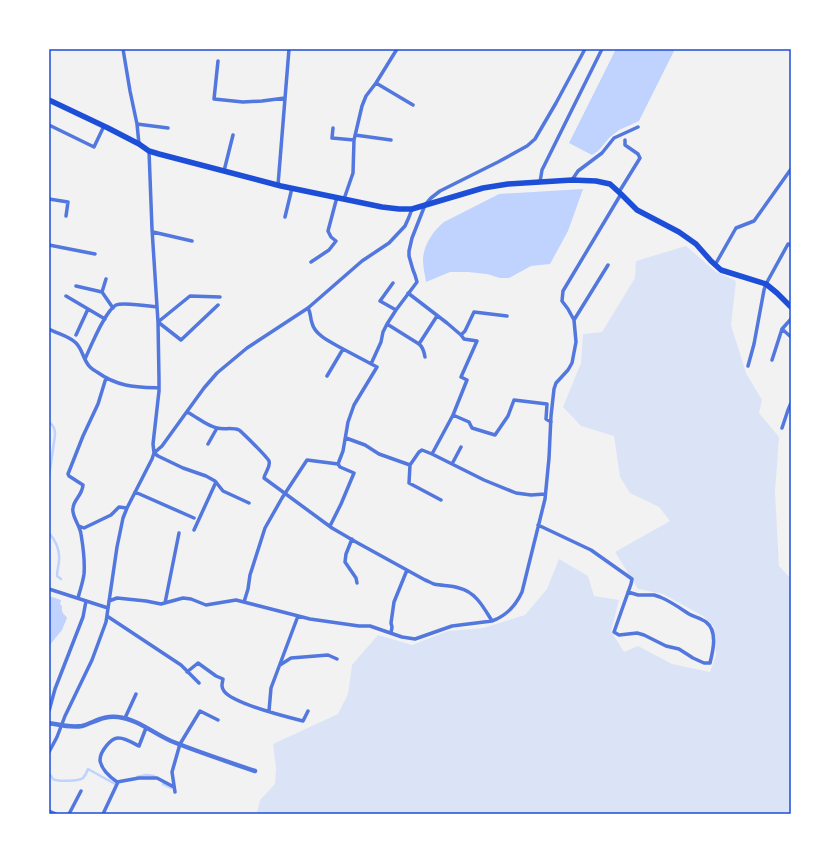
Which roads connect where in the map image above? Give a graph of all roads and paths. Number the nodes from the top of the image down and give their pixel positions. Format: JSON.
{"nodes":[{"id":1,"x":123,"y":49,"type":"edge"},
{"id":2,"x":289,"y":49,"type":"edge"},
{"id":3,"x":397,"y":49,"type":"edge"},
{"id":4,"x":585,"y":49,"type":"edge"},
{"id":5,"x":602,"y":49,"type":"edge"},
{"id":6,"x":218,"y":61,"type":"dead end"},
{"id":7,"x":376,"y":83,"type":"junction"},
{"id":8,"x":285,"y":98,"type":"junction"},
{"id":9,"x":49,"y":100,"type":"edge"},
{"id":10,"x":413,"y":105,"type":"dead end"},
{"id":11,"x":137,"y":124,"type":"junction"},
{"id":12,"x":49,"y":125,"type":"edge"},
{"id":13,"x":104,"y":126,"type":"junction"},
{"id":14,"x":638,"y":127,"type":"dead end"},
{"id":15,"x":168,"y":128,"type":"dead end"},
{"id":16,"x":333,"y":128,"type":"dead end"},
{"id":17,"x":232,"y":135,"type":"dead end"},
{"id":18,"x":355,"y":135,"type":"junction"},
{"id":19,"x":354,"y":140,"type":"junction"},
{"id":20,"x":391,"y":140,"type":"dead end"},
{"id":21,"x":625,"y":140,"type":"dead end"},
{"id":22,"x":139,"y":144,"type":"junction"},
{"id":23,"x":149,"y":151,"type":"junction"},
{"id":24,"x":791,"y":169,"type":"edge"},
{"id":25,"x":224,"y":171,"type":"junction"},
{"id":26,"x":572,"y":180,"type":"junction"},
{"id":27,"x":540,"y":182,"type":"junction"},
{"id":28,"x":278,"y":185,"type":"junction"},
{"id":29,"x":292,"y":188,"type":"junction"},
{"id":30,"x":620,"y":193,"type":"junction"},
{"id":31,"x":337,"y":198,"type":"junction"},
{"id":32,"x":49,"y":199,"type":"edge"},
{"id":33,"x":344,"y":199,"type":"junction"},
{"id":34,"x":425,"y":205,"type":"junction"},
{"id":35,"x":412,"y":209,"type":"junction"},
{"id":36,"x":66,"y":216,"type":"dead end"},
{"id":37,"x":285,"y":217,"type":"dead end"},
{"id":38,"x":153,"y":232,"type":"junction"},
{"id":39,"x":192,"y":241,"type":"dead end"},
{"id":40,"x":49,"y":245,"type":"edge"},
{"id":41,"x":791,"y":245,"type":"edge"},
{"id":42,"x":95,"y":254,"type":"dead end"},
{"id":43,"x":311,"y":262,"type":"dead end"},
{"id":44,"x":608,"y":265,"type":"dead end"},
{"id":45,"x":715,"y":265,"type":"junction"},
{"id":46,"x":106,"y":279,"type":"dead end"},
{"id":47,"x":393,"y":283,"type":"dead end"},
{"id":48,"x":766,"y":284,"type":"junction"},
{"id":49,"x":76,"y":286,"type":"dead end"},
{"id":50,"x":102,"y":292,"type":"junction"},
{"id":51,"x":408,"y":293,"type":"junction"},
{"id":52,"x":66,"y":296,"type":"dead end"},
{"id":53,"x":220,"y":297,"type":"dead end"},
{"id":54,"x":218,"y":305,"type":"dead end"},
{"id":55,"x":157,"y":307,"type":"junction"},
{"id":56,"x":791,"y":307,"type":"edge"},
{"id":57,"x":114,"y":308,"type":"junction"},
{"id":58,"x":308,"y":308,"type":"junction"},
{"id":59,"x":88,"y":309,"type":"junction"},
{"id":60,"x":396,"y":310,"type":"junction"},
{"id":61,"x":437,"y":316,"type":"junction"},
{"id":62,"x":507,"y":316,"type":"dead end"},
{"id":63,"x":105,"y":319,"type":"junction"},
{"id":64,"x":791,"y":319,"type":"edge"},
{"id":65,"x":574,"y":320,"type":"junction"},
{"id":66,"x":158,"y":322,"type":"junction"},
{"id":67,"x":387,"y":324,"type":"junction"},
{"id":68,"x":49,"y":329,"type":"edge"},
{"id":69,"x":782,"y":329,"type":"junction"},
{"id":70,"x":76,"y":335,"type":"dead end"},
{"id":71,"x":461,"y":335,"type":"junction"},
{"id":72,"x":791,"y":337,"type":"edge"},
{"id":73,"x":419,"y":344,"type":"junction"},
{"id":74,"x":343,"y":349,"type":"junction"},
{"id":75,"x":425,"y":356,"type":"dead end"},
{"id":76,"x":84,"y":359,"type":"junction"},
{"id":77,"x":772,"y":360,"type":"dead end"},
{"id":78,"x":371,"y":364,"type":"junction"},
{"id":79,"x":748,"y":366,"type":"dead end"},
{"id":80,"x":327,"y":376,"type":"dead end"},
{"id":81,"x":106,"y":378,"type":"junction"},
{"id":82,"x":159,"y":388,"type":"junction"},
{"id":83,"x":791,"y":403,"type":"edge"},
{"id":84,"x":188,"y":412,"type":"junction"},
{"id":85,"x":453,"y":415,"type":"junction"},
{"id":86,"x":551,"y":422,"type":"junction"},
{"id":87,"x":217,"y":428,"type":"junction"},
{"id":88,"x":782,"y":428,"type":"dead end"},
{"id":89,"x":346,"y":438,"type":"junction"},
{"id":90,"x":208,"y":444,"type":"dead end"},
{"id":91,"x":461,"y":447,"type":"dead end"},
{"id":92,"x":154,"y":453,"type":"junction"},
{"id":93,"x":432,"y":454,"type":"junction"},
{"id":94,"x":338,"y":464,"type":"junction"},
{"id":95,"x":452,"y":464,"type":"junction"},
{"id":96,"x":410,"y":465,"type":"junction"},
{"id":97,"x":216,"y":482,"type":"junction"},
{"id":98,"x":135,"y":492,"type":"junction"},
{"id":99,"x":285,"y":493,"type":"junction"},
{"id":100,"x":546,"y":494,"type":"junction"},
{"id":101,"x":442,"y":500,"type":"dead end"},
{"id":102,"x":248,"y":503,"type":"dead end"},
{"id":103,"x":127,"y":508,"type":"junction"},
{"id":104,"x":194,"y":518,"type":"dead end"},
{"id":105,"x":538,"y":525,"type":"junction"},
{"id":106,"x":79,"y":526,"type":"junction"},
{"id":107,"x":330,"y":526,"type":"junction"},
{"id":108,"x":194,"y":530,"type":"dead end"},
{"id":109,"x":179,"y":533,"type":"dead end"},
{"id":110,"x":352,"y":539,"type":"junction"},
{"id":111,"x":407,"y":570,"type":"junction"},
{"id":112,"x":357,"y":583,"type":"dead end"},
{"id":113,"x":49,"y":589,"type":"edge"},
{"id":114,"x":628,"y":592,"type":"junction"},
{"id":115,"x":78,"y":598,"type":"junction"},
{"id":116,"x":86,"y":601,"type":"junction"},
{"id":117,"x":109,"y":601,"type":"junction"},
{"id":118,"x":244,"y":602,"type":"junction"},
{"id":119,"x":165,"y":603,"type":"junction"},
{"id":120,"x":108,"y":608,"type":"junction"},
{"id":121,"x":107,"y":616,"type":"junction"},
{"id":122,"x":298,"y":616,"type":"junction"},
{"id":123,"x":492,"y":621,"type":"junction"},
{"id":124,"x":391,"y":633,"type":"junction"},
{"id":125,"x":337,"y":659,"type":"dead end"},
{"id":126,"x":279,"y":666,"type":"junction"},
{"id":127,"x":187,"y":672,"type":"junction"},
{"id":128,"x":199,"y":683,"type":"dead end"},
{"id":129,"x":136,"y":694,"type":"dead end"},
{"id":130,"x":308,"y":710,"type":"dead end"},
{"id":131,"x":49,"y":711,"type":"edge"},
{"id":132,"x":269,"y":711,"type":"junction"},
{"id":133,"x":124,"y":718,"type":"junction"},
{"id":134,"x":218,"y":720,"type":"dead end"},
{"id":135,"x":49,"y":723,"type":"edge"},
{"id":136,"x":62,"y":726,"type":"junction"},
{"id":137,"x":146,"y":728,"type":"junction"},
{"id":138,"x":180,"y":744,"type":"junction"},
{"id":139,"x":49,"y":752,"type":"edge"},
{"id":140,"x":255,"y":770,"type":"dead end"},
{"id":141,"x":118,"y":782,"type":"junction"},
{"id":142,"x":81,"y":791,"type":"dead end"},
{"id":143,"x":49,"y":811,"type":"edge"},
{"id":144,"x":56,"y":814,"type":"edge"},
{"id":145,"x":69,"y":814,"type":"edge"},
{"id":146,"x":103,"y":814,"type":"edge"}],
"edges":[{"from":1,"to":11,"type":"street"},
{"from":2,"to":8,"type":"street"},
{"from":3,"to":7,"type":"street"},
{"from":4,"to":34,"type":"street"},
{"from":5,"to":27,"type":"street"},
{"from":6,"to":8,"type":"street"},
{"from":7,"to":10,"type":"street"},
{"from":7,"to":18,"type":"street"},
{"from":8,"to":28,"type":"street"},
{"from":9,"to":13,"type":"main road"},
{"from":11,"to":15,"type":"street"},
{"from":11,"to":22,"type":"street"},
{"from":12,"to":13,"type":"street"},
{"from":13,"to":22,"type":"main road"},
{"from":14,"to":26,"type":"street"},
{"from":16,"to":19,"type":"street"},
{"from":17,"to":25,"type":"street"},
{"from":18,"to":19,"type":"street"},
{"from":18,"to":20,"type":"street"},
{"from":19,"to":33,"type":"street"},
{"from":21,"to":30,"type":"street"},
{"from":22,"to":23,"type":"main road"},
{"from":23,"to":25,"type":"main road"},
{"from":23,"to":38,"type":"street"},
{"from":24,"to":45,"type":"street"},
{"from":25,"to":28,"type":"main road"},
{"from":26,"to":27,"type":"main road"},
{"from":26,"to":30,"type":"main road"},
{"from":27,"to":34,"type":"main road"},
{"from":28,"to":29,"type":"main road"},
{"from":29,"to":31,"type":"main road"},
{"from":29,"to":37,"type":"street"},
{"from":30,"to":45,"type":"main road"},
{"from":30,"to":65,"type":"street"},
{"from":31,"to":33,"type":"main road"},
{"from":31,"to":43,"type":"street"},
{"from":32,"to":36,"type":"street"},
{"from":33,"to":35,"type":"main road"},
{"from":34,"to":35,"type":"main road"},
{"from":34,"to":51,"type":"street"},
{"from":35,"to":58,"type":"street"},
{"from":38,"to":39,"type":"street"},
{"from":38,"to":55,"type":"street"},
{"from":40,"to":42,"type":"street"},
{"from":41,"to":48,"type":"street"},
{"from":44,"to":65,"type":"street"},
{"from":45,"to":48,"type":"main road"},
{"from":46,"to":50,"type":"street"},
{"from":47,"to":60,"type":"street"},
{"from":48,"to":56,"type":"main road"},
{"from":48,"to":79,"type":"street"},
{"from":49,"to":50,"type":"street"},
{"from":50,"to":57,"type":"street"},
{"from":51,"to":60,"type":"street"},
{"from":51,"to":61,"type":"street"},
{"from":52,"to":59,"type":"street"},
{"from":53,"to":66,"type":"street"},
{"from":54,"to":66,"type":"street"},
{"from":55,"to":57,"type":"street"},
{"from":55,"to":66,"type":"street"},
{"from":57,"to":63,"type":"street"},
{"from":58,"to":74,"type":"street"},
{"from":58,"to":84,"type":"street"},
{"from":59,"to":63,"type":"street"},
{"from":59,"to":70,"type":"street"},
{"from":60,"to":67,"type":"street"},
{"from":61,"to":71,"type":"street"},
{"from":61,"to":73,"type":"street"},
{"from":62,"to":71,"type":"street"},
{"from":63,"to":76,"type":"street"},
{"from":64,"to":69,"type":"street"},
{"from":65,"to":86,"type":"street"},
{"from":66,"to":82,"type":"street"},
{"from":67,"to":73,"type":"street"},
{"from":67,"to":78,"type":"street"},
{"from":68,"to":76,"type":"street"},
{"from":69,"to":72,"type":"street"},
{"from":69,"to":77,"type":"street"},
{"from":71,"to":85,"type":"street"},
{"from":73,"to":75,"type":"street"},
{"from":74,"to":78,"type":"street"},
{"from":74,"to":80,"type":"street"},
{"from":76,"to":81,"type":"street"},
{"from":78,"to":89,"type":"street"},
{"from":81,"to":82,"type":"street"},
{"from":81,"to":106,"type":"street"},
{"from":82,"to":92,"type":"street"},
{"from":83,"to":88,"type":"street"},
{"from":84,"to":87,"type":"street"},
{"from":84,"to":92,"type":"street"},
{"from":85,"to":86,"type":"street"},
{"from":85,"to":93,"type":"street"},
{"from":86,"to":100,"type":"street"},
{"from":87,"to":90,"type":"street"},
{"from":87,"to":99,"type":"street"},
{"from":89,"to":94,"type":"street"},
{"from":89,"to":96,"type":"street"},
{"from":91,"to":95,"type":"street"},
{"from":92,"to":97,"type":"street"},
{"from":92,"to":98,"type":"street"},
{"from":93,"to":95,"type":"street"},
{"from":93,"to":96,"type":"street"},
{"from":94,"to":99,"type":"street"},
{"from":94,"to":107,"type":"street"},
{"from":95,"to":100,"type":"street"},
{"from":96,"to":101,"type":"street"},
{"from":97,"to":102,"type":"street"},
{"from":97,"to":108,"type":"street"},
{"from":98,"to":103,"type":"street"},
{"from":98,"to":104,"type":"street"},
{"from":99,"to":107,"type":"street"},
{"from":99,"to":118,"type":"street"},
{"from":100,"to":105,"type":"street"},
{"from":103,"to":106,"type":"street"},
{"from":103,"to":117,"type":"street"},
{"from":105,"to":114,"type":"street"},
{"from":105,"to":123,"type":"street"},
{"from":106,"to":115,"type":"street"},
{"from":107,"to":110,"type":"street"},
{"from":109,"to":119,"type":"street"},
{"from":110,"to":111,"type":"street"},
{"from":110,"to":112,"type":"street"},
{"from":111,"to":123,"type":"street"},
{"from":111,"to":124,"type":"street"},
{"from":113,"to":115,"type":"street"},
{"from":114,"to":114,"type":"street"},
{"from":115,"to":116,"type":"street"},
{"from":116,"to":120,"type":"street"},
{"from":116,"to":131,"type":"street"},
{"from":117,"to":119,"type":"street"},
{"from":117,"to":120,"type":"street"},
{"from":118,"to":119,"type":"street"},
{"from":118,"to":122,"type":"street"},
{"from":120,"to":121,"type":"street"},
{"from":121,"to":127,"type":"street"},
{"from":121,"to":136,"type":"street"},
{"from":122,"to":124,"type":"street"},
{"from":122,"to":126,"type":"street"},
{"from":123,"to":124,"type":"street"},
{"from":125,"to":126,"type":"street"},
{"from":126,"to":132,"type":"street"},
{"from":127,"to":128,"type":"street"},
{"from":127,"to":132,"type":"street"},
{"from":129,"to":133,"type":"street"},
{"from":130,"to":132,"type":"street"},
{"from":133,"to":136,"type":"street"},
{"from":133,"to":137,"type":"street"},
{"from":134,"to":138,"type":"street"},
{"from":135,"to":136,"type":"street"},
{"from":136,"to":139,"type":"street"},
{"from":137,"to":138,"type":"street"},
{"from":137,"to":141,"type":"street"},
{"from":138,"to":140,"type":"street"},
{"from":138,"to":141,"type":"street"},
{"from":141,"to":146,"type":"street"},
{"from":142,"to":145,"type":"street"},
{"from":143,"to":144,"type":"street"}]}
